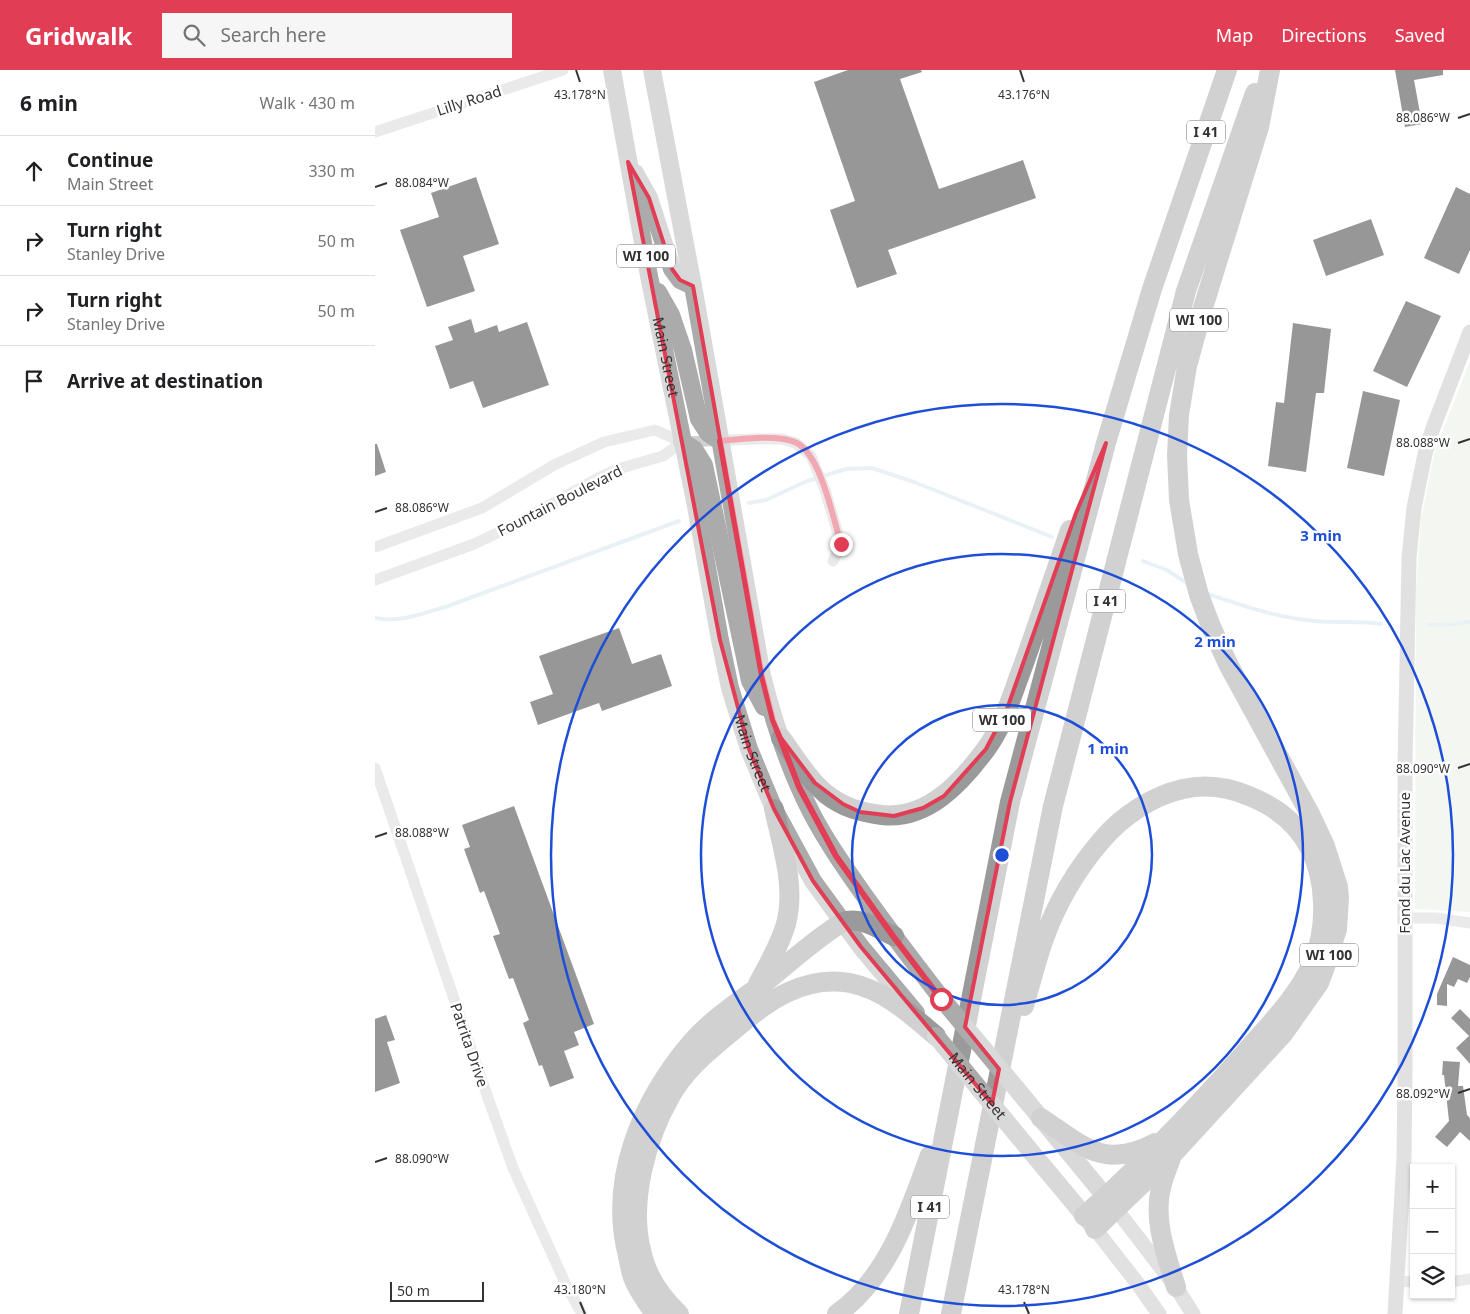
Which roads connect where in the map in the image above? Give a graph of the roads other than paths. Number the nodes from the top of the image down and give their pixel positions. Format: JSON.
{"nodes":[{"id":1,"x":563,"y":70,"type":"edge"},
{"id":2,"x":612,"y":70,"type":"edge"},
{"id":3,"x":651,"y":70,"type":"edge"},
{"id":4,"x":1227,"y":70,"type":"edge"},
{"id":5,"x":1263,"y":70,"type":"edge"},
{"id":6,"x":1270,"y":70,"type":"edge"},
{"id":7,"x":375,"y":132,"type":"edge"},
{"id":8,"x":628,"y":162,"type":"junction"},
{"id":9,"x":649,"y":276,"type":"junction"},
{"id":10,"x":693,"y":286,"type":"junction"},
{"id":11,"x":1470,"y":332,"type":"edge"},
{"id":12,"x":720,"y":441,"type":"junction"},
{"id":13,"x":682,"y":442,"type":"junction"},
{"id":14,"x":1106,"y":443,"type":"junction"},
{"id":15,"x":375,"y":547,"type":"edge"},
{"id":16,"x":833,"y":561,"type":"dead end"},
{"id":17,"x":375,"y":580,"type":"edge"},
{"id":18,"x":773,"y":720,"type":"junction"},
{"id":19,"x":781,"y":738,"type":"junction"},
{"id":20,"x":375,"y":768,"type":"edge"},
{"id":21,"x":774,"y":809,"type":"junction"},
{"id":22,"x":1405,"y":918,"type":"junction"},
{"id":23,"x":843,"y":922,"type":"junction"},
{"id":24,"x":1470,"y":923,"type":"edge"},
{"id":25,"x":893,"y":936,"type":"junction"},
{"id":26,"x":753,"y":992,"type":"junction"},
{"id":27,"x":936,"y":1036,"type":"junction"},
{"id":28,"x":951,"y":1099,"type":"junction"},
{"id":29,"x":1041,"y":1118,"type":"junction"},
{"id":30,"x":984,"y":1142,"type":"junction"},
{"id":31,"x":1170,"y":1146,"type":"junction"},
{"id":32,"x":1111,"y":1203,"type":"junction"},
{"id":33,"x":1089,"y":1222,"type":"junction"},
{"id":34,"x":1470,"y":1279,"type":"edge"},
{"id":35,"x":1397,"y":1281,"type":"junction"},
{"id":36,"x":1455,"y":1281,"type":"edge"},
{"id":37,"x":1410,"y":1282,"type":"edge"},
{"id":38,"x":1176,"y":1287,"type":"junction"},
{"id":39,"x":582,"y":1314,"type":"edge"},
{"id":40,"x":655,"y":1314,"type":"edge"},
{"id":41,"x":679,"y":1314,"type":"edge"},
{"id":42,"x":837,"y":1314,"type":"edge"},
{"id":43,"x":909,"y":1314,"type":"edge"},
{"id":44,"x":951,"y":1314,"type":"edge"},
{"id":45,"x":1159,"y":1314,"type":"edge"},
{"id":46,"x":1193,"y":1314,"type":"edge"},
{"id":47,"x":1395,"y":1314,"type":"edge"}],
"edges":[{"from":1,"to":7,"type":"street","name":"Lilly Road"},
{"from":2,"to":8,"type":"main road","name":"Main Street","number":"WI 100"},
{"from":3,"to":10,"type":"main road","name":"Main Street","number":"WI 100"},
{"from":4,"to":14,"type":"highway","number":"I 41"},
{"from":5,"to":30,"type":"highway","number":"I 41"},
{"from":6,"to":31,"type":"highway","number":"WI 100"},
{"from":8,"to":9,"type":"main road","name":"Main Street","number":"WI 100"},
{"from":8,"to":10,"type":"main road"},
{"from":9,"to":12,"type":"main road"},
{"from":9,"to":13,"type":"main road","name":"Main Street","number":"WI 100"},
{"from":10,"to":12,"type":"main road","name":"Main Street","number":"WI 100"},
{"from":11,"to":22,"type":"street","name":"Fond du Lac Avenue"},
{"from":12,"to":13,"type":"street"},
{"from":12,"to":16,"type":"street"},
{"from":12,"to":18,"type":"main road","name":"Main Street","number":"WI 100"},
{"from":13,"to":15,"type":"street","name":"Fountain Boulevard"},
{"from":13,"to":17,"type":"street","name":"Fountain Boulevard"},
{"from":13,"to":18,"type":"main road"},
{"from":13,"to":21,"type":"main road","name":"Main Street","number":"WI 100"},
{"from":14,"to":19,"type":"highway","number":"WI 100"},
{"from":14,"to":28,"type":"highway","number":"I 41"},
{"from":18,"to":19,"type":"main road","name":"Main Street","number":"WI 100"},
{"from":19,"to":25,"type":"main road","name":"Main Street","number":"WI 100"},
{"from":20,"to":39,"type":"street","name":"Patrita Drive"},
{"from":21,"to":23,"type":"main road","name":"Main Street","number":"WI 100"},
{"from":21,"to":26,"type":"highway"},
{"from":22,"to":24,"type":"street"},
{"from":22,"to":35,"type":"street","name":"Fond du Lac Avenue"},
{"from":23,"to":25,"type":"highway"},
{"from":23,"to":26,"type":"highway"},
{"from":23,"to":27,"type":"main road","name":"Main Street","number":"WI 100"},
{"from":25,"to":29,"type":"main road","name":"Main Street","number":"WI 100","bridge":true},
{"from":26,"to":40,"type":"highway"},
{"from":27,"to":33,"type":"main road","name":"Main Street","number":"WI 100","bridge":true},
{"from":27,"to":41,"type":"highway"},
{"from":28,"to":42,"type":"highway"},
{"from":28,"to":43,"type":"highway","number":"I 41"},
{"from":29,"to":31,"type":"highway"},
{"from":29,"to":32,"type":"main road","name":"Main Street","number":"WI 100"},
{"from":30,"to":31,"type":"highway"},
{"from":30,"to":44,"type":"highway","number":"I 41"},
{"from":31,"to":32,"type":"highway","number":"WI 100"},
{"from":31,"to":38,"type":"highway"},
{"from":32,"to":33,"type":"highway","number":"WI 100"},
{"from":32,"to":38,"type":"street","name":"Main Street"},
{"from":33,"to":45,"type":"street","name":"Main Street"},
{"from":34,"to":36,"type":"street"},
{"from":35,"to":37,"type":"street"},
{"from":35,"to":47,"type":"street","name":"Fond du Lac Avenue"},
{"from":38,"to":46,"type":"street","name":"Main Street"}]}
